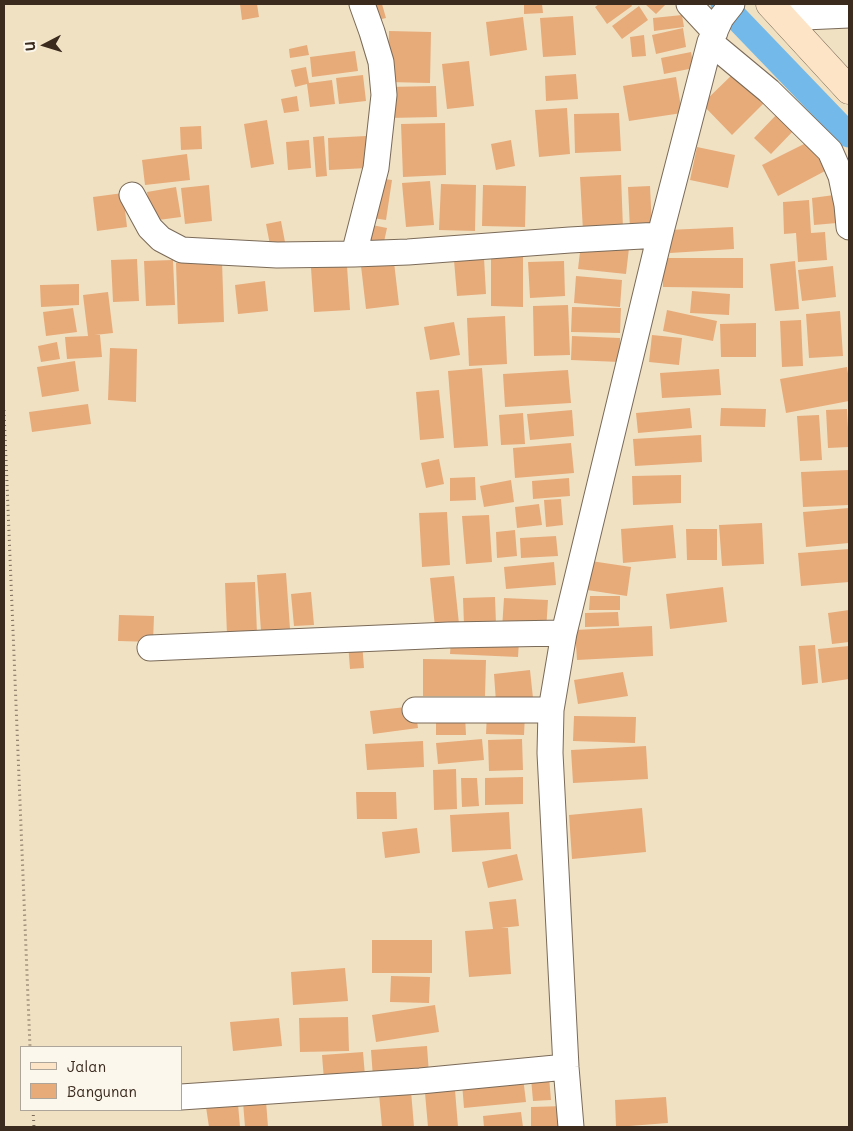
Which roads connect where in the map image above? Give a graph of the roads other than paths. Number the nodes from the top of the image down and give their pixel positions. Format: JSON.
{"nodes":[{"id":1,"x":362,"y":4,"type":"edge"},
{"id":2,"x":689,"y":4,"type":"edge"},
{"id":3,"x":776,"y":11,"type":"edge"},
{"id":4,"x":849,"y":15,"type":"edge"},
{"id":5,"x":720,"y":24,"type":"edge"},
{"id":6,"x":849,"y":90,"type":"edge"},
{"id":7,"x":132,"y":195,"type":"dead end"},
{"id":8,"x":849,"y":227,"type":"edge"},
{"id":9,"x":660,"y":235,"type":"junction"},
{"id":10,"x":354,"y":254,"type":"junction"},
{"id":11,"x":564,"y":633,"type":"junction"},
{"id":12,"x":150,"y":648,"type":"dead end"},
{"id":13,"x":415,"y":710,"type":"dead end"},
{"id":14,"x":551,"y":710,"type":"junction"},
{"id":15,"x":566,"y":1067,"type":"junction"},
{"id":16,"x":182,"y":1097,"type":"edge"},
{"id":17,"x":571,"y":1127,"type":"edge"}],
"edges":[{"from":1,"to":10,"type":"street"},
{"from":2,"to":5,"type":"street"},
{"from":3,"to":4,"type":"street"},
{"from":3,"to":6,"type":"main road"},
{"from":5,"to":8,"type":"street"},
{"from":5,"to":9,"type":"street"},
{"from":7,"to":10,"type":"street"},
{"from":9,"to":10,"type":"street"},
{"from":9,"to":11,"type":"street"},
{"from":11,"to":12,"type":"street"},
{"from":11,"to":14,"type":"street"},
{"from":13,"to":14,"type":"street"},
{"from":14,"to":15,"type":"street"},
{"from":15,"to":16,"type":"street"},
{"from":15,"to":17,"type":"street"}]}
